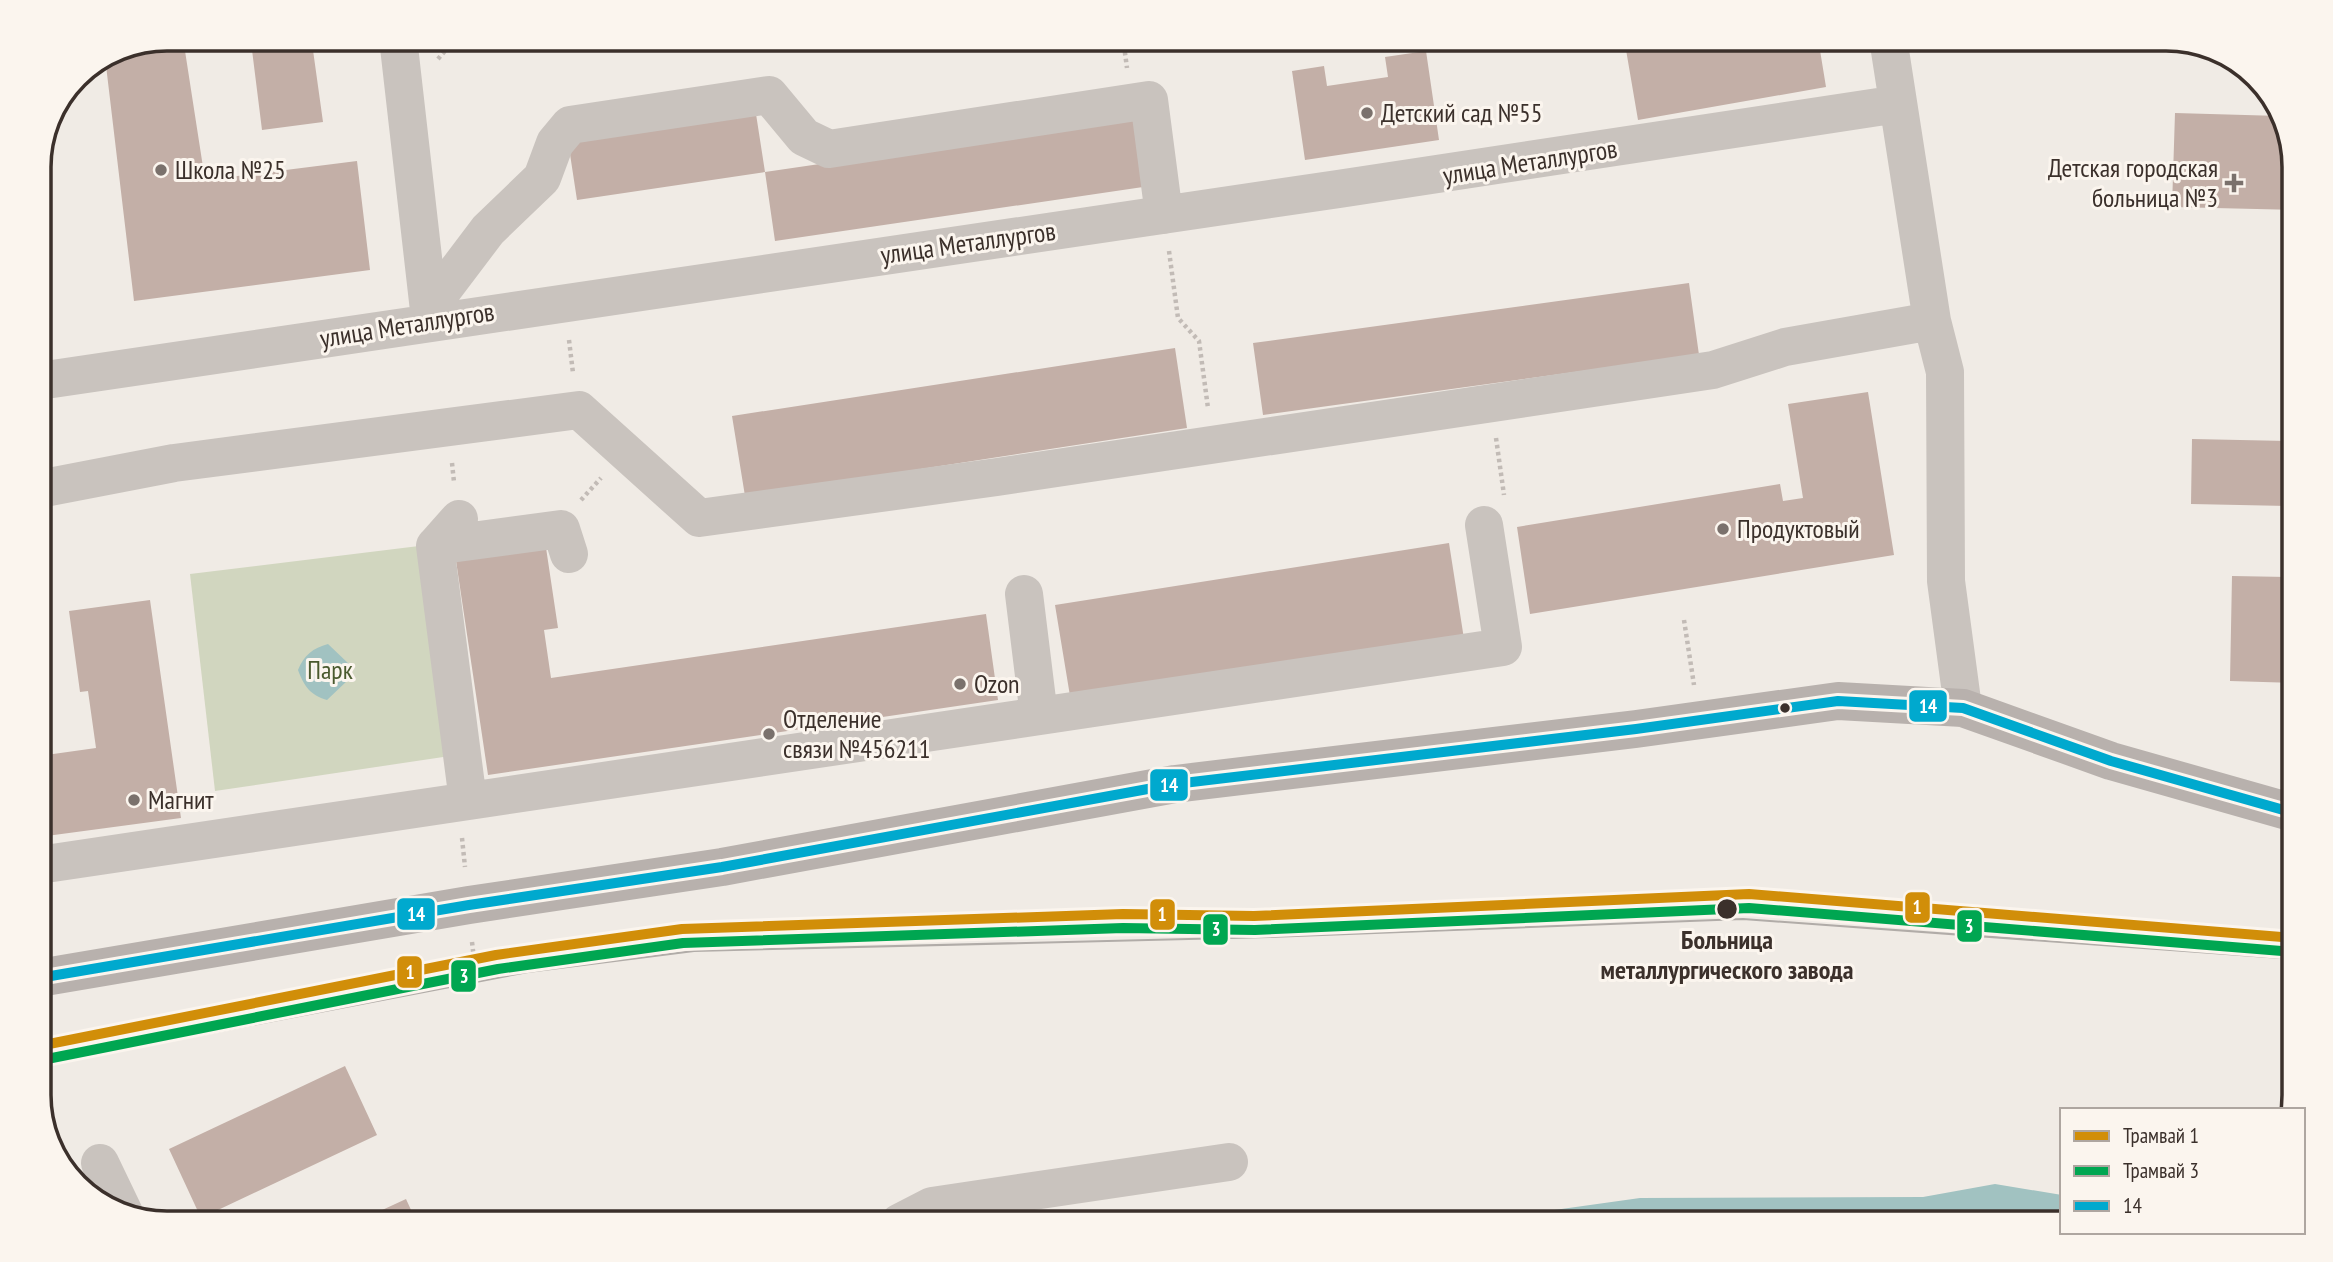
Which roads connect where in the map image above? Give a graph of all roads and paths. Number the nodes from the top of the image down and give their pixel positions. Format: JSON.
{"nodes":[{"id":1,"x":400,"y":51,"type":"edge"},
{"id":2,"x":1124,"y":51,"type":"edge"},
{"id":3,"x":1890,"y":51,"type":"edge"},
{"id":4,"x":1125,"y":57,"type":"dead end"},
{"id":5,"x":1898,"y":104,"type":"junction"},
{"id":6,"x":1164,"y":215,"type":"junction"},
{"id":7,"x":563,"y":301,"type":"junction"},
{"id":8,"x":430,"y":314,"type":"junction"},
{"id":9,"x":1932,"y":321,"type":"junction"},
{"id":10,"x":574,"y":376,"type":"dead end"},
{"id":11,"x":51,"y":380,"type":"edge"},
{"id":12,"x":1491,"y":402,"type":"junction"},
{"id":13,"x":447,"y":428,"type":"junction"},
{"id":14,"x":1213,"y":443,"type":"junction"},
{"id":15,"x":628,"y":455,"type":"junction"},
{"id":16,"x":51,"y":487,"type":"edge"},
{"id":17,"x":1494,"y":516,"type":"joint"},
{"id":18,"x":447,"y":533,"type":"junction"},
{"id":19,"x":565,"y":542,"type":"joint"},
{"id":20,"x":1024,"y":594,"type":"dead end"},
{"id":21,"x":1684,"y":620,"type":"dead end"},
{"id":22,"x":1963,"y":708,"type":"junction"},
{"id":23,"x":1040,"y":716,"type":"junction"},
{"id":24,"x":1699,"y":721,"type":"junction"},
{"id":25,"x":468,"y":801,"type":"junction"},
{"id":26,"x":2282,"y":810,"type":"edge"},
{"id":27,"x":51,"y":863,"type":"edge"},
{"id":28,"x":51,"y":976,"type":"edge"},
{"id":29,"x":1229,"y":1162,"type":"dead end"},
{"id":30,"x":100,"y":1163,"type":"dead end"},
{"id":31,"x":118,"y":1200,"type":"edge"},
{"id":32,"x":922,"y":1211,"type":"edge"}],
"edges":[{"from":1,"to":8,"type":"street"},
{"from":2,"to":4,"type":"path"},
{"from":3,"to":5,"type":"street"},
{"from":5,"to":6,"type":"street","name":"улица Металлургов"},
{"from":5,"to":9,"type":"street"},
{"from":6,"to":7,"type":"street","name":"улица Металлургов"},
{"from":6,"to":8,"type":"street"},
{"from":6,"to":14,"type":"path"},
{"from":7,"to":8,"type":"street","name":"улица Металлургов"},
{"from":7,"to":10,"type":"path"},
{"from":8,"to":11,"type":"street","name":"улица Металлургов"},
{"from":9,"to":12,"type":"street"},
{"from":9,"to":22,"type":"street"},
{"from":12,"to":14,"type":"street"},
{"from":12,"to":17,"type":"path"},
{"from":13,"to":15,"type":"street"},
{"from":13,"to":16,"type":"street"},
{"from":13,"to":18,"type":"path"},
{"from":14,"to":15,"type":"street"},
{"from":15,"to":19,"type":"path"},
{"from":17,"to":23,"type":"street"},
{"from":18,"to":19,"type":"street"},
{"from":18,"to":25,"type":"street"},
{"from":20,"to":23,"type":"street"},
{"from":21,"to":24,"type":"path"},
{"from":22,"to":24,"type":"main road"},
{"from":22,"to":26,"type":"main road"},
{"from":23,"to":25,"type":"street"},
{"from":24,"to":28,"type":"main road"},
{"from":25,"to":27,"type":"street"},
{"from":29,"to":32,"type":"street"},
{"from":30,"to":31,"type":"street"}]}
